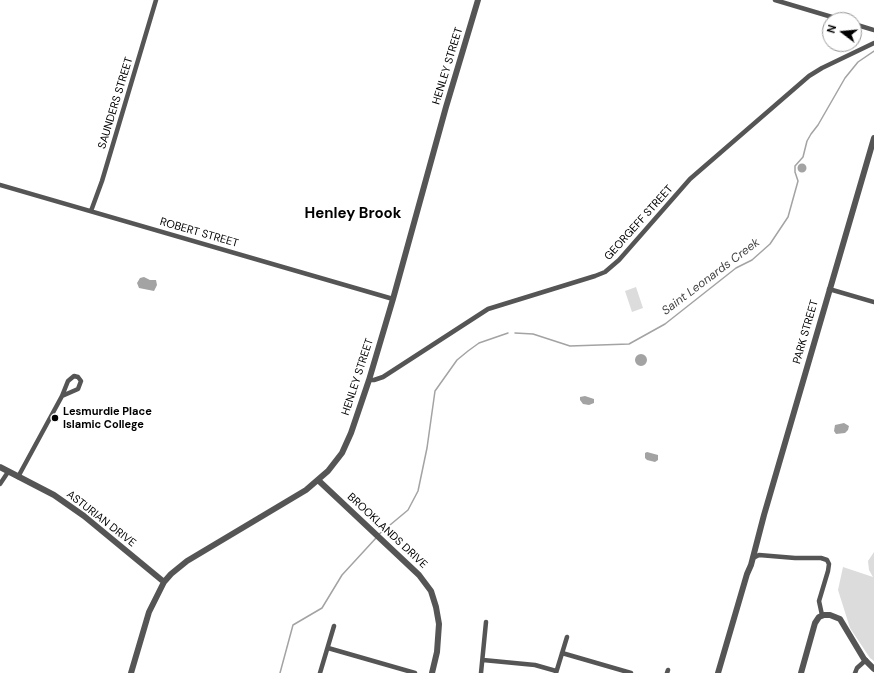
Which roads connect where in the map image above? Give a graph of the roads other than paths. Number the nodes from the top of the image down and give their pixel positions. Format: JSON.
{"nodes":[{"id":1,"x":156,"y":0,"type":"edge"},
{"id":2,"x":478,"y":0,"type":"edge"},
{"id":3,"x":775,"y":0,"type":"edge"},
{"id":4,"x":822,"y":14,"type":"edge"},
{"id":5,"x":862,"y":26,"type":"edge"},
{"id":6,"x":874,"y":30,"type":"edge"},
{"id":7,"x":874,"y":43,"type":"edge"},
{"id":8,"x":874,"y":138,"type":"edge"},
{"id":9,"x":0,"y":185,"type":"edge"},
{"id":10,"x":91,"y":211,"type":"junction"},
{"id":11,"x":829,"y":289,"type":"junction"},
{"id":12,"x":393,"y":299,"type":"junction"},
{"id":13,"x":874,"y":302,"type":"edge"},
{"id":14,"x":369,"y":380,"type":"junction"},
{"id":15,"x":62,"y":396,"type":"junction"},
{"id":16,"x":0,"y":467,"type":"edge"},
{"id":17,"x":8,"y":472,"type":"junction"},
{"id":18,"x":18,"y":477,"type":"junction"},
{"id":19,"x":318,"y":480,"type":"junction"},
{"id":20,"x":0,"y":484,"type":"edge"},
{"id":21,"x":759,"y":532,"type":"junction"},
{"id":22,"x":753,"y":558,"type":"junction"},
{"id":23,"x":747,"y":574,"type":"junction"},
{"id":24,"x":164,"y":582,"type":"junction"},
{"id":25,"x":822,"y":616,"type":"junction"},
{"id":26,"x":486,"y":622,"type":"dead end"},
{"id":27,"x":334,"y":626,"type":"dead end"},
{"id":28,"x":567,"y":637,"type":"dead end"},
{"id":29,"x":328,"y":648,"type":"junction"},
{"id":30,"x":562,"y":654,"type":"junction"},
{"id":31,"x":483,"y":660,"type":"junction"},
{"id":32,"x":866,"y":660,"type":"junction"},
{"id":33,"x":874,"y":669,"type":"edge"},
{"id":34,"x":556,"y":672,"type":"edge"},
{"id":35,"x":131,"y":673,"type":"edge"},
{"id":36,"x":320,"y":673,"type":"edge"},
{"id":37,"x":415,"y":673,"type":"edge"},
{"id":38,"x":432,"y":673,"type":"edge"},
{"id":39,"x":481,"y":673,"type":"edge"},
{"id":40,"x":631,"y":673,"type":"edge"},
{"id":41,"x":718,"y":673,"type":"edge"},
{"id":42,"x":801,"y":673,"type":"edge"},
{"id":43,"x":856,"y":673,"type":"edge"}],
"edges":[{"from":1,"to":10,"type":"street","name":"SAUNDERS STREET"},
{"from":2,"to":12,"type":"street","name":"HENLEY STREET"},
{"from":3,"to":4,"type":"street"},
{"from":5,"to":6,"type":"street"},
{"from":7,"to":14,"type":"street","name":"GEORGEFF STREET"},
{"from":8,"to":11,"type":"street","name":"PARK STREET"},
{"from":9,"to":10,"type":"street","name":"ROBERT STREET"},
{"from":10,"to":12,"type":"street","name":"ROBERT STREET"},
{"from":11,"to":13,"type":"street"},
{"from":11,"to":21,"type":"street","name":"PARK STREET"},
{"from":12,"to":14,"type":"street","name":"HENLEY STREET"},
{"from":14,"to":19,"type":"street","name":"HENLEY STREET"},
{"from":15,"to":15,"type":"street"},
{"from":15,"to":18,"type":"street"},
{"from":16,"to":17,"type":"street","name":"ASTURIAN DRIVE"},
{"from":17,"to":18,"type":"street","name":"ASTURIAN DRIVE"},
{"from":17,"to":20,"type":"street"},
{"from":18,"to":24,"type":"street","name":"ASTURIAN DRIVE"},
{"from":19,"to":24,"type":"street","name":"HENLEY STREET"},
{"from":19,"to":38,"type":"street","name":"BROOKLANDS DRIVE"},
{"from":21,"to":22,"type":"street","name":"PARK STREET"},
{"from":21,"to":23,"type":"street","name":"PARK STREET"},
{"from":22,"to":23,"type":"street","name":"PARK STREET"},
{"from":22,"to":25,"type":"street"},
{"from":23,"to":41,"type":"street","name":"PARK STREET"},
{"from":24,"to":35,"type":"street","name":"HENLEY STREET"},
{"from":25,"to":32,"type":"street"},
{"from":25,"to":42,"type":"street"},
{"from":26,"to":31,"type":"street"},
{"from":27,"to":29,"type":"street"},
{"from":28,"to":30,"type":"street"},
{"from":29,"to":36,"type":"street"},
{"from":29,"to":37,"type":"street"},
{"from":30,"to":34,"type":"street"},
{"from":30,"to":40,"type":"street"},
{"from":31,"to":34,"type":"street"},
{"from":31,"to":39,"type":"street"},
{"from":32,"to":33,"type":"street"},
{"from":32,"to":43,"type":"street"}]}
